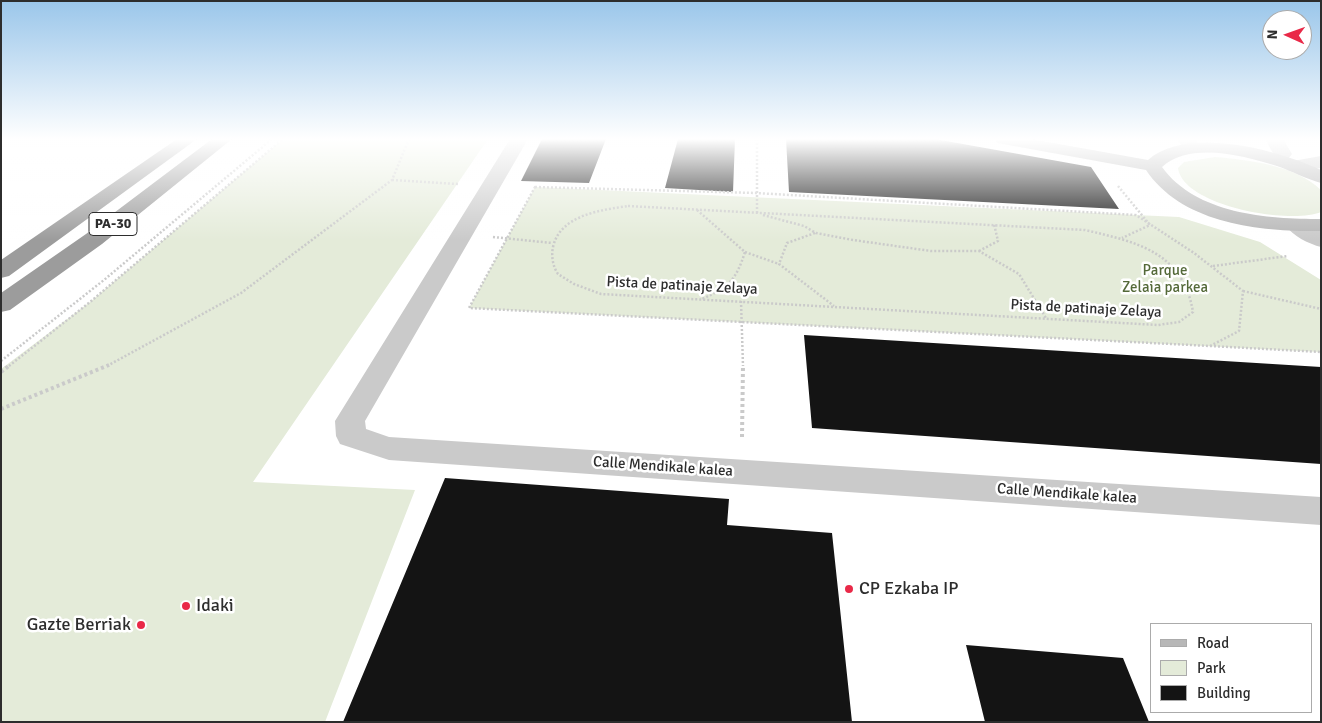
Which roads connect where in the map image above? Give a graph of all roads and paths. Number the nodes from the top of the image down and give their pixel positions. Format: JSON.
{"nodes":[{"id":1,"x":140,"y":173,"type":"edge"},
{"id":2,"x":179,"y":173,"type":"edge"},
{"id":3,"x":232,"y":173,"type":"edge"},
{"id":4,"x":243,"y":173,"type":"edge"},
{"id":5,"x":395,"y":173,"type":"edge"},
{"id":6,"x":498,"y":173,"type":"edge"},
{"id":7,"x":756,"y":173,"type":"edge"},
{"id":8,"x":1155,"y":173,"type":"edge"},
{"id":9,"x":1113,"y":179,"type":"dead end"},
{"id":10,"x":392,"y":180,"type":"junction"},
{"id":11,"x":491,"y":185,"type":"junction"},
{"id":12,"x":756,"y":193,"type":"junction"},
{"id":13,"x":697,"y":210,"type":"junction"},
{"id":14,"x":756,"y":213,"type":"junction"},
{"id":15,"x":994,"y":224,"type":"junction"},
{"id":16,"x":1150,"y":225,"type":"junction"},
{"id":17,"x":1321,"y":225,"type":"edge"},
{"id":18,"x":1297,"y":226,"type":"junction"},
{"id":19,"x":816,"y":233,"type":"junction"},
{"id":20,"x":462,"y":234,"type":"junction"},
{"id":21,"x":506,"y":238,"type":"junction"},
{"id":22,"x":1122,"y":238,"type":"junction"},
{"id":23,"x":1321,"y":240,"type":"edge"},
{"id":24,"x":552,"y":243,"type":"junction"},
{"id":25,"x":978,"y":251,"type":"junction"},
{"id":26,"x":745,"y":252,"type":"junction"},
{"id":27,"x":1296,"y":254,"type":"dead end"},
{"id":28,"x":779,"y":264,"type":"junction"},
{"id":29,"x":1212,"y":266,"type":"junction"},
{"id":30,"x":1,"y":271,"type":"edge"},
{"id":31,"x":1243,"y":292,"type":"junction"},
{"id":32,"x":701,"y":299,"type":"junction"},
{"id":33,"x":741,"y":302,"type":"junction"},
{"id":34,"x":1,"y":305,"type":"edge"},
{"id":35,"x":835,"y":307,"type":"junction"},
{"id":36,"x":1321,"y":309,"type":"edge"},
{"id":37,"x":1046,"y":318,"type":"junction"},
{"id":38,"x":743,"y":322,"type":"junction"},
{"id":39,"x":1210,"y":346,"type":"junction"},
{"id":40,"x":1321,"y":352,"type":"edge"},
{"id":41,"x":1,"y":361,"type":"edge"},
{"id":42,"x":1,"y":372,"type":"edge"},
{"id":43,"x":1,"y":409,"type":"edge"},
{"id":44,"x":742,"y":437,"type":"dead end"},
{"id":45,"x":1321,"y":511,"type":"edge"}],
"edges":[{"from":1,"to":30,"type":"highway","number":"PA-30"},
{"from":2,"to":34,"type":"highway","number":"PA-30"},
{"from":3,"to":41,"type":"path"},
{"from":4,"to":42,"type":"path"},
{"from":5,"to":10,"type":"path"},
{"from":6,"to":11,"type":"street","name":"Calle Mendikale kalea"},
{"from":7,"to":12,"type":"path"},
{"from":8,"to":18,"type":"main road"},
{"from":9,"to":16,"type":"path"},
{"from":10,"to":11,"type":"path"},
{"from":10,"to":43,"type":"path"},
{"from":11,"to":20,"type":"street","name":"Calle Mendikale kalea"},
{"from":12,"to":14,"type":"path"},
{"from":12,"to":16,"type":"path"},
{"from":12,"to":21,"type":"path"},
{"from":13,"to":14,"type":"path","name":"Pista de patinaje Zelaya"},
{"from":13,"to":24,"type":"path","name":"Pista de patinaje Zelaya"},
{"from":13,"to":26,"type":"path"},
{"from":14,"to":15,"type":"path","name":"Pista de patinaje Zelaya"},
{"from":14,"to":19,"type":"path"},
{"from":15,"to":22,"type":"path","name":"Pista de patinaje Zelaya"},
{"from":15,"to":25,"type":"path"},
{"from":16,"to":22,"type":"path"},
{"from":16,"to":29,"type":"path"},
{"from":17,"to":18,"type":"main road"},
{"from":18,"to":23,"type":"street"},
{"from":19,"to":25,"type":"path"},
{"from":19,"to":28,"type":"path"},
{"from":20,"to":21,"type":"path"},
{"from":20,"to":45,"type":"street","name":"Calle Mendikale kalea"},
{"from":21,"to":24,"type":"path"},
{"from":21,"to":38,"type":"path"},
{"from":22,"to":37,"type":"path","name":"Pista de patinaje Zelaya"},
{"from":24,"to":32,"type":"path","name":"Pista de patinaje Zelaya"},
{"from":25,"to":37,"type":"path"},
{"from":26,"to":28,"type":"path"},
{"from":26,"to":32,"type":"path"},
{"from":27,"to":29,"type":"path"},
{"from":28,"to":35,"type":"path"},
{"from":29,"to":31,"type":"path"},
{"from":31,"to":36,"type":"path"},
{"from":31,"to":39,"type":"path"},
{"from":32,"to":33,"type":"path","name":"Pista de patinaje Zelaya"},
{"from":33,"to":35,"type":"path","name":"Pista de patinaje Zelaya"},
{"from":33,"to":38,"type":"path"},
{"from":35,"to":37,"type":"path","name":"Pista de patinaje Zelaya"},
{"from":38,"to":39,"type":"path"},
{"from":38,"to":44,"type":"path"},
{"from":39,"to":40,"type":"path"}]}
